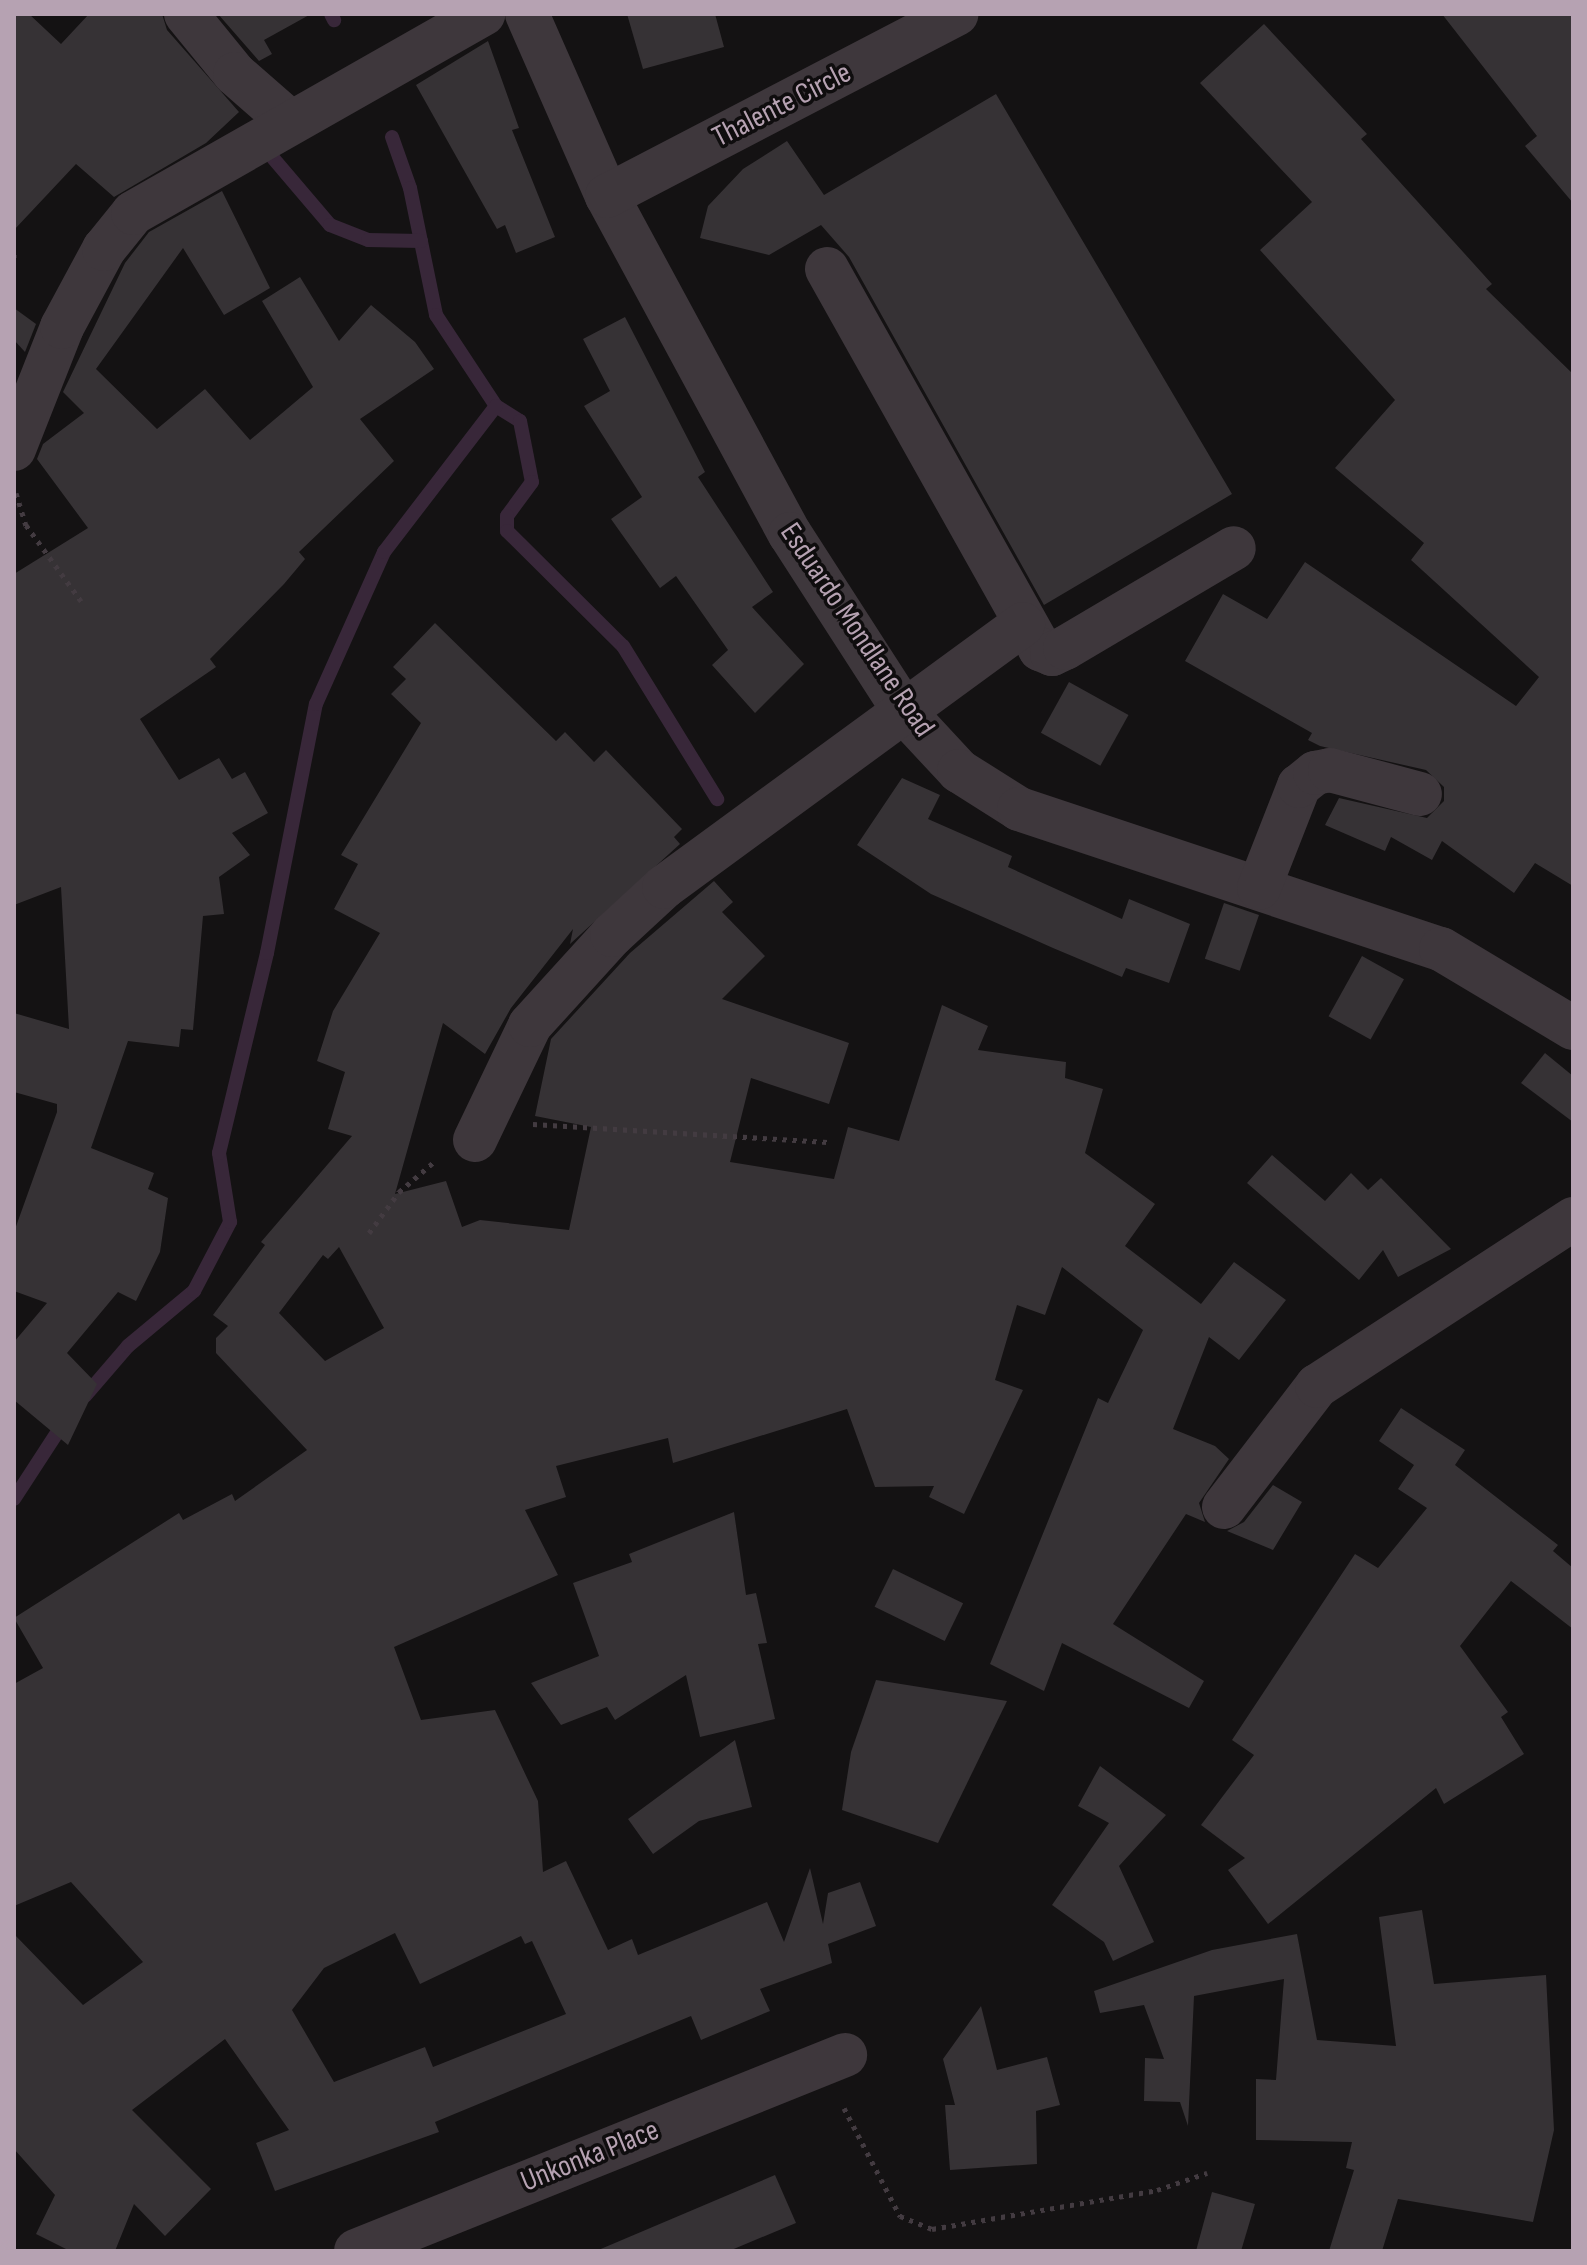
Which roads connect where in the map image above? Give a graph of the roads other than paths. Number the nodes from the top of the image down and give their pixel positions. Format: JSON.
{"nodes":[{"id":1,"x":186,"y":14,"type":"edge"},
{"id":2,"x":484,"y":14,"type":"edge"},
{"id":3,"x":527,"y":14,"type":"edge"},
{"id":4,"x":957,"y":14,"type":"edge"},
{"id":5,"x":289,"y":121,"type":"junction"},
{"id":6,"x":607,"y":196,"type":"junction"},
{"id":7,"x":827,"y":269,"type":"dead end"},
{"id":8,"x":20,"y":434,"type":"edge"},
{"id":9,"x":1234,"y":548,"type":"dead end"},
{"id":10,"x":1023,"y":624,"type":"junction"},
{"id":11,"x":906,"y":714,"type":"junction"},
{"id":12,"x":1420,"y":794,"type":"dead end"},
{"id":13,"x":1259,"y":888,"type":"junction"},
{"id":14,"x":1573,"y":1028,"type":"edge"},
{"id":15,"x":479,"y":1129,"type":"road end"},
{"id":16,"x":1573,"y":1219,"type":"edge"},
{"id":17,"x":1224,"y":1507,"type":"dead end"},
{"id":18,"x":835,"y":2059,"type":"road end"},
{"id":19,"x":356,"y":2251,"type":"edge"}],
"edges":[{"from":1,"to":5,"type":"street"},
{"from":2,"to":5,"type":"street"},
{"from":3,"to":6,"type":"street","name":"Esduardo Mondlane Road"},
{"from":4,"to":6,"type":"street","name":"Thalente Circle"},
{"from":5,"to":8,"type":"street"},
{"from":6,"to":11,"type":"street","name":"Esduardo Mondlane Road"},
{"from":7,"to":10,"type":"street"},
{"from":9,"to":10,"type":"street"},
{"from":10,"to":11,"type":"street"},
{"from":11,"to":13,"type":"street","name":"Esduardo Mondlane Road"},
{"from":11,"to":15,"type":"street"},
{"from":12,"to":13,"type":"street"},
{"from":13,"to":14,"type":"street","name":"Esduardo Mondlane Road"},
{"from":16,"to":17,"type":"street"},
{"from":18,"to":19,"type":"street","name":"Unkonka Place"}]}
